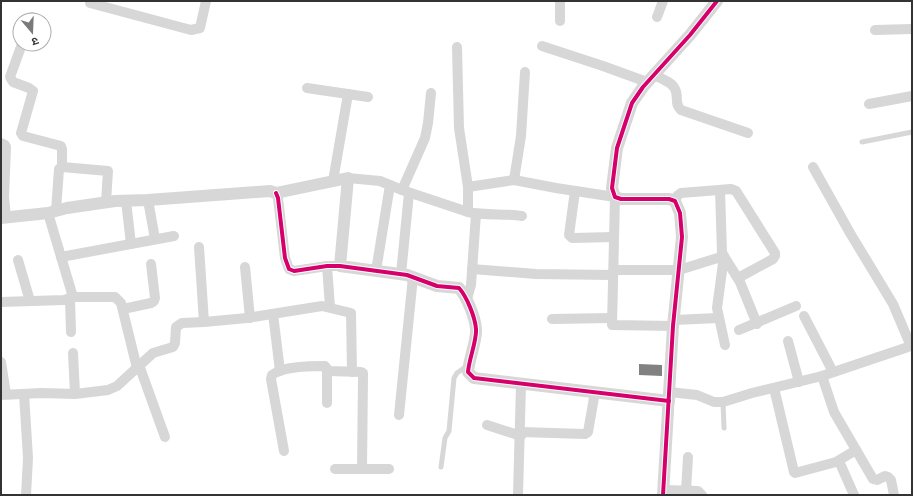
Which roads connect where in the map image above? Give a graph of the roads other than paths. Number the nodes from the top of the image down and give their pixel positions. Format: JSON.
{"nodes":[{"id":1,"x":206,"y":1,"type":"edge"},
{"id":2,"x":560,"y":1,"type":"edge"},
{"id":3,"x":663,"y":1,"type":"edge"},
{"id":4,"x":717,"y":1,"type":"edge"},
{"id":5,"x":90,"y":3,"type":"dead end"},
{"id":6,"x":658,"y":17,"type":"dead end"},
{"id":7,"x":560,"y":21,"type":"dead end"},
{"id":8,"x":912,"y":29,"type":"edge"},
{"id":9,"x":875,"y":30,"type":"dead end"},
{"id":10,"x":542,"y":46,"type":"dead end"},
{"id":11,"x":457,"y":47,"type":"dead end"},
{"id":12,"x":19,"y":52,"type":"edge"},
{"id":13,"x":525,"y":72,"type":"dead end"},
{"id":14,"x":651,"y":78,"type":"junction"},
{"id":15,"x":307,"y":88,"type":"dead end"},
{"id":16,"x":431,"y":93,"type":"dead end"},
{"id":17,"x":348,"y":94,"type":"junction"},
{"id":18,"x":912,"y":96,"type":"edge"},
{"id":19,"x":368,"y":97,"type":"dead end"},
{"id":20,"x":869,"y":104,"type":"dead end"},
{"id":21,"x":912,"y":132,"type":"edge"},
{"id":22,"x":748,"y":133,"type":"dead end"},
{"id":23,"x":862,"y":142,"type":"dead end"},
{"id":24,"x":1,"y":143,"type":"edge"},
{"id":25,"x":62,"y":167,"type":"junction"},
{"id":26,"x":813,"y":167,"type":"dead end"},
{"id":27,"x":348,"y":178,"type":"junction"},
{"id":28,"x":514,"y":180,"type":"junction"},
{"id":29,"x":333,"y":181,"type":"junction"},
{"id":30,"x":390,"y":185,"type":"junction"},
{"id":31,"x":468,"y":187,"type":"junction"},
{"id":32,"x":720,"y":190,"type":"junction"},
{"id":33,"x":406,"y":191,"type":"junction"},
{"id":34,"x":574,"y":191,"type":"junction"},
{"id":35,"x":276,"y":193,"type":"junction"},
{"id":36,"x":615,"y":197,"type":"junction"},
{"id":37,"x":148,"y":200,"type":"junction"},
{"id":38,"x":126,"y":201,"type":"junction"},
{"id":39,"x":675,"y":201,"type":"junction"},
{"id":40,"x":106,"y":202,"type":"junction"},
{"id":41,"x":52,"y":212,"type":"junction"},
{"id":42,"x":472,"y":213,"type":"junction"},
{"id":43,"x":522,"y":216,"type":"dead end"},
{"id":44,"x":3,"y":218,"type":"edge"},
{"id":45,"x":174,"y":236,"type":"dead end"},
{"id":46,"x":614,"y":237,"type":"junction"},
{"id":47,"x":156,"y":240,"type":"junction"},
{"id":48,"x":131,"y":244,"type":"junction"},
{"id":49,"x":199,"y":247,"type":"dead end"},
{"id":50,"x":724,"y":256,"type":"junction"},
{"id":51,"x":61,"y":257,"type":"junction"},
{"id":52,"x":18,"y":260,"type":"dead end"},
{"id":53,"x":151,"y":264,"type":"dead end"},
{"id":54,"x":327,"y":266,"type":"junction"},
{"id":55,"x":340,"y":266,"type":"junction"},
{"id":56,"x":245,"y":267,"type":"dead end"},
{"id":57,"x":472,"y":269,"type":"junction"},
{"id":58,"x":679,"y":270,"type":"junction"},
{"id":59,"x":376,"y":271,"type":"junction"},
{"id":60,"x":613,"y":272,"type":"junction"},
{"id":61,"x":401,"y":274,"type":"junction"},
{"id":62,"x":414,"y":278,"type":"junction"},
{"id":63,"x":738,"y":278,"type":"junction"},
{"id":64,"x":71,"y":298,"type":"junction"},
{"id":65,"x":467,"y":300,"type":"junction"},
{"id":66,"x":30,"y":301,"type":"junction"},
{"id":67,"x":1,"y":302,"type":"edge"},
{"id":68,"x":796,"y":306,"type":"dead end"},
{"id":69,"x":330,"y":308,"type":"junction"},
{"id":70,"x":123,"y":309,"type":"junction"},
{"id":71,"x":273,"y":314,"type":"junction"},
{"id":72,"x":804,"y":316,"type":"dead end"},
{"id":73,"x":250,"y":318,"type":"junction"},
{"id":74,"x":612,"y":318,"type":"junction"},
{"id":75,"x":718,"y":318,"type":"junction"},
{"id":76,"x":552,"y":319,"type":"dead end"},
{"id":77,"x":204,"y":322,"type":"junction"},
{"id":78,"x":674,"y":323,"type":"junction"},
{"id":79,"x":757,"y":324,"type":"junction"},
{"id":80,"x":739,"y":330,"type":"dead end"},
{"id":81,"x":71,"y":332,"type":"dead end"},
{"id":82,"x":788,"y":341,"type":"dead end"},
{"id":83,"x":725,"y":344,"type":"dead end"},
{"id":84,"x":911,"y":346,"type":"edge"},
{"id":85,"x":73,"y":353,"type":"dead end"},
{"id":86,"x":1,"y":362,"type":"edge"},
{"id":87,"x":468,"y":365,"type":"junction"},
{"id":88,"x":138,"y":366,"type":"junction"},
{"id":89,"x":327,"y":369,"type":"junction"},
{"id":90,"x":280,"y":371,"type":"junction"},
{"id":91,"x":352,"y":372,"type":"junction"},
{"id":92,"x":833,"y":372,"type":"junction"},
{"id":93,"x":822,"y":376,"type":"junction"},
{"id":94,"x":799,"y":382,"type":"junction"},
{"id":95,"x":522,"y":384,"type":"junction"},
{"id":96,"x":774,"y":388,"type":"junction"},
{"id":97,"x":595,"y":392,"type":"junction"},
{"id":98,"x":4,"y":394,"type":"edge"},
{"id":99,"x":24,"y":394,"type":"junction"},
{"id":100,"x":75,"y":394,"type":"junction"},
{"id":101,"x":669,"y":397,"type":"junction"},
{"id":102,"x":723,"y":402,"type":"junction"},
{"id":103,"x":327,"y":403,"type":"dead end"},
{"id":104,"x":399,"y":414,"type":"dead end"},
{"id":105,"x":487,"y":425,"type":"dead end"},
{"id":106,"x":724,"y":428,"type":"dead end"},
{"id":107,"x":520,"y":434,"type":"junction"},
{"id":108,"x":165,"y":437,"type":"dead end"},
{"id":109,"x":856,"y":450,"type":"junction"},
{"id":110,"x":284,"y":452,"type":"dead end"},
{"id":111,"x":688,"y":456,"type":"dead end"},
{"id":112,"x":839,"y":461,"type":"junction"},
{"id":113,"x":441,"y":467,"type":"dead end"},
{"id":114,"x":335,"y":469,"type":"dead end"},
{"id":115,"x":362,"y":469,"type":"junction"},
{"id":116,"x":389,"y":470,"type":"dead end"},
{"id":117,"x":686,"y":491,"type":"junction"},
{"id":118,"x":663,"y":492,"type":"edge"},
{"id":119,"x":26,"y":495,"type":"edge"},
{"id":120,"x":518,"y":495,"type":"edge"},
{"id":121,"x":702,"y":495,"type":"edge"},
{"id":122,"x":854,"y":495,"type":"edge"},
{"id":123,"x":894,"y":495,"type":"edge"}],
"edges":[{"from":1,"to":5,"type":"street"},
{"from":2,"to":7,"type":"street"},
{"from":3,"to":6,"type":"street"},
{"from":4,"to":14,"type":"street"},
{"from":8,"to":9,"type":"street"},
{"from":10,"to":14,"type":"street"},
{"from":11,"to":31,"type":"street"},
{"from":12,"to":25,"type":"street"},
{"from":13,"to":28,"type":"street"},
{"from":14,"to":22,"type":"street"},
{"from":14,"to":36,"type":"street"},
{"from":15,"to":17,"type":"street"},
{"from":16,"to":33,"type":"street"},
{"from":17,"to":19,"type":"street"},
{"from":17,"to":29,"type":"street"},
{"from":18,"to":20,"type":"street"},
{"from":21,"to":23,"type":"lane"},
{"from":24,"to":44,"type":"street"},
{"from":25,"to":40,"type":"street"},
{"from":25,"to":41,"type":"street"},
{"from":26,"to":84,"type":"street"},
{"from":27,"to":29,"type":"street"},
{"from":27,"to":30,"type":"street"},
{"from":27,"to":55,"type":"street"},
{"from":28,"to":31,"type":"street"},
{"from":28,"to":34,"type":"street"},
{"from":29,"to":35,"type":"street"},
{"from":30,"to":33,"type":"street"},
{"from":30,"to":59,"type":"street"},
{"from":31,"to":42,"type":"street"},
{"from":32,"to":39,"type":"street"},
{"from":32,"to":50,"type":"street"},
{"from":32,"to":63,"type":"street"},
{"from":33,"to":42,"type":"street"},
{"from":33,"to":61,"type":"street"},
{"from":34,"to":36,"type":"street"},
{"from":34,"to":46,"type":"street"},
{"from":35,"to":37,"type":"street"},
{"from":35,"to":54,"type":"street"},
{"from":36,"to":39,"type":"street"},
{"from":36,"to":46,"type":"street"},
{"from":37,"to":38,"type":"street"},
{"from":37,"to":47,"type":"street"},
{"from":38,"to":40,"type":"street"},
{"from":38,"to":48,"type":"street"},
{"from":39,"to":58,"type":"street"},
{"from":40,"to":41,"type":"street"},
{"from":41,"to":44,"type":"street"},
{"from":41,"to":51,"type":"street"},
{"from":42,"to":43,"type":"street"},
{"from":42,"to":57,"type":"street"},
{"from":45,"to":47,"type":"street"},
{"from":46,"to":60,"type":"street"},
{"from":47,"to":48,"type":"street"},
{"from":48,"to":51,"type":"street"},
{"from":49,"to":77,"type":"street"},
{"from":50,"to":58,"type":"street"},
{"from":50,"to":63,"type":"street"},
{"from":50,"to":75,"type":"street"},
{"from":51,"to":64,"type":"street"},
{"from":52,"to":66,"type":"street"},
{"from":53,"to":70,"type":"street"},
{"from":54,"to":55,"type":"street"},
{"from":54,"to":69,"type":"street"},
{"from":55,"to":59,"type":"street"},
{"from":56,"to":73,"type":"street"},
{"from":57,"to":60,"type":"street"},
{"from":57,"to":65,"type":"street"},
{"from":58,"to":60,"type":"street"},
{"from":58,"to":78,"type":"street"},
{"from":59,"to":61,"type":"street"},
{"from":60,"to":74,"type":"street"},
{"from":61,"to":62,"type":"street"},
{"from":62,"to":65,"type":"street"},
{"from":62,"to":104,"type":"street"},
{"from":63,"to":79,"type":"street"},
{"from":64,"to":66,"type":"street"},
{"from":64,"to":70,"type":"street"},
{"from":64,"to":81,"type":"street"},
{"from":65,"to":87,"type":"street"},
{"from":66,"to":67,"type":"street"},
{"from":68,"to":79,"type":"street"},
{"from":69,"to":71,"type":"street"},
{"from":69,"to":91,"type":"street"},
{"from":70,"to":88,"type":"street"},
{"from":71,"to":73,"type":"street"},
{"from":71,"to":90,"type":"street"},
{"from":72,"to":92,"type":"street"},
{"from":73,"to":77,"type":"street"},
{"from":74,"to":76,"type":"street"},
{"from":74,"to":78,"type":"street"},
{"from":75,"to":78,"type":"street"},
{"from":75,"to":83,"type":"street"},
{"from":77,"to":88,"type":"street"},
{"from":78,"to":101,"type":"street"},
{"from":79,"to":80,"type":"street"},
{"from":82,"to":94,"type":"street"},
{"from":84,"to":92,"type":"street"},
{"from":85,"to":100,"type":"street"},
{"from":86,"to":98,"type":"street"},
{"from":87,"to":95,"type":"street"},
{"from":87,"to":113,"type":"lane"},
{"from":88,"to":100,"type":"street"},
{"from":88,"to":108,"type":"street"},
{"from":89,"to":90,"type":"street"},
{"from":89,"to":91,"type":"street"},
{"from":89,"to":103,"type":"street"},
{"from":90,"to":110,"type":"street"},
{"from":91,"to":115,"type":"street"},
{"from":92,"to":93,"type":"street"},
{"from":93,"to":94,"type":"street"},
{"from":93,"to":109,"type":"street"},
{"from":94,"to":96,"type":"street"},
{"from":95,"to":97,"type":"street"},
{"from":95,"to":107,"type":"street"},
{"from":96,"to":102,"type":"street"},
{"from":96,"to":112,"type":"street"},
{"from":97,"to":101,"type":"street"},
{"from":97,"to":107,"type":"street"},
{"from":98,"to":99,"type":"street"},
{"from":99,"to":100,"type":"street"},
{"from":99,"to":119,"type":"street"},
{"from":101,"to":102,"type":"street"},
{"from":101,"to":118,"type":"street"},
{"from":102,"to":106,"type":"lane"},
{"from":105,"to":107,"type":"street"},
{"from":107,"to":120,"type":"street"},
{"from":109,"to":112,"type":"street"},
{"from":109,"to":123,"type":"street"},
{"from":111,"to":117,"type":"street"},
{"from":112,"to":122,"type":"street"},
{"from":114,"to":115,"type":"street"},
{"from":115,"to":116,"type":"street"},
{"from":117,"to":118,"type":"street"},
{"from":117,"to":121,"type":"street"}]}
